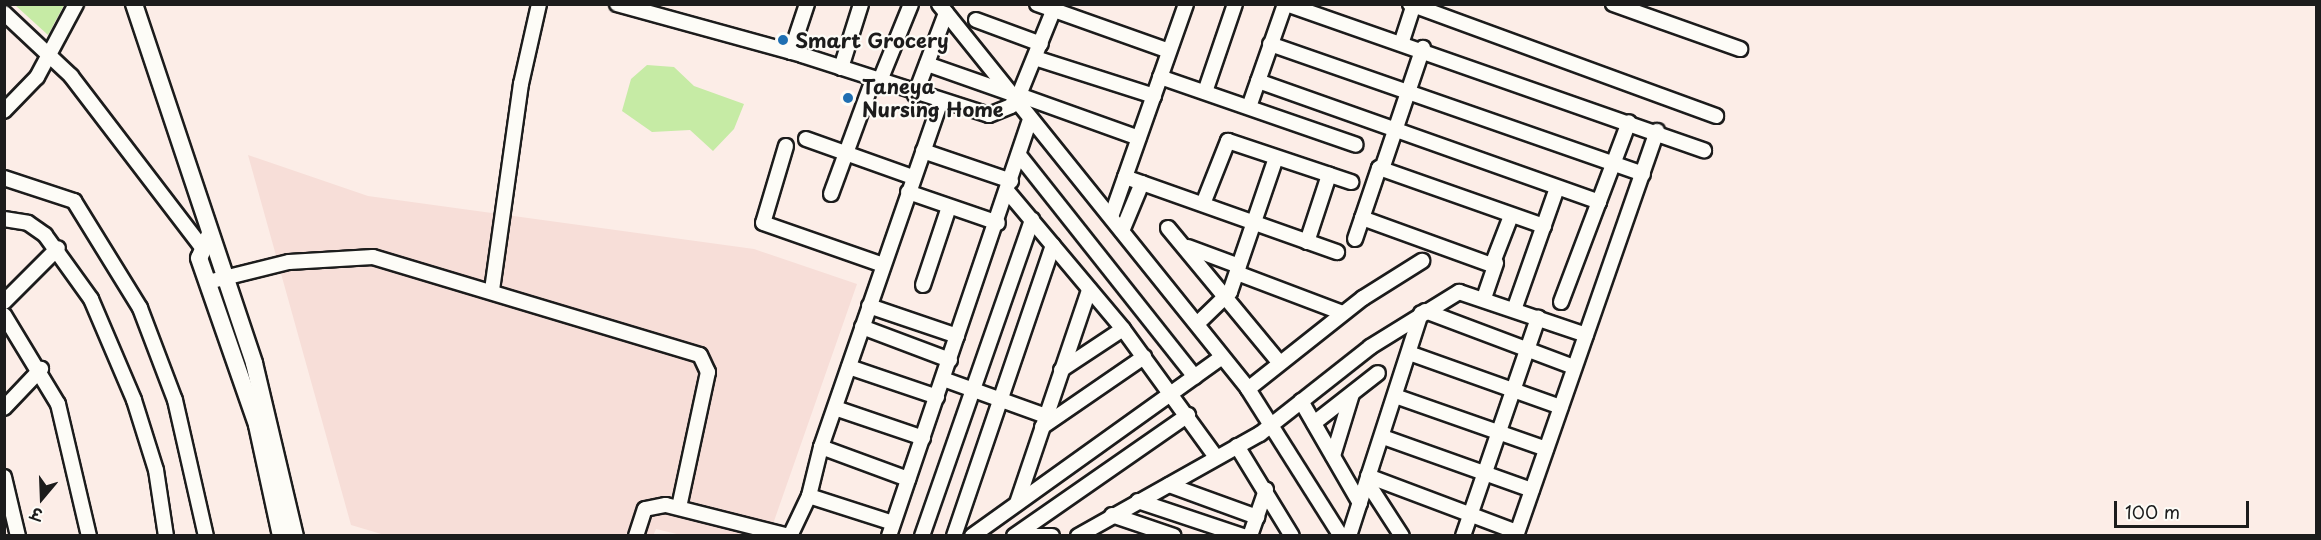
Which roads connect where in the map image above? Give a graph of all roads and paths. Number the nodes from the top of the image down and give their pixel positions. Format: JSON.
{"nodes":[{"id":1,"x":76,"y":4,"type":"edge"},
{"id":2,"x":134,"y":4,"type":"edge"},
{"id":3,"x":539,"y":4,"type":"edge"},
{"id":4,"x":617,"y":4,"type":"edge"},
{"id":5,"x":807,"y":4,"type":"edge"},
{"id":6,"x":861,"y":4,"type":"edge"},
{"id":7,"x":911,"y":4,"type":"edge"},
{"id":8,"x":1037,"y":4,"type":"edge"},
{"id":9,"x":1235,"y":4,"type":"edge"},
{"id":10,"x":1285,"y":4,"type":"edge"},
{"id":11,"x":1613,"y":4,"type":"edge"},
{"id":12,"x":1184,"y":5,"type":"edge"},
{"id":13,"x":1412,"y":5,"type":"edge"},
{"id":14,"x":643,"y":8,"type":"edge"},
{"id":15,"x":1055,"y":8,"type":"edge"},
{"id":16,"x":943,"y":9,"type":"edge"},
{"id":17,"x":669,"y":11,"type":"edge"},
{"id":18,"x":4,"y":13,"type":"edge"},
{"id":19,"x":976,"y":20,"type":"dead end"},
{"id":20,"x":1402,"y":41,"type":"junction"},
{"id":21,"x":1041,"y":44,"type":"junction"},
{"id":22,"x":1270,"y":44,"type":"junction"},
{"id":23,"x":1423,"y":48,"type":"junction"},
{"id":24,"x":1740,"y":49,"type":"dead end"},
{"id":25,"x":1169,"y":51,"type":"junction"},
{"id":26,"x":791,"y":52,"type":"junction"},
{"id":27,"x":51,"y":54,"type":"junction"},
{"id":28,"x":1035,"y":58,"type":"junction"},
{"id":29,"x":927,"y":64,"type":"junction"},
{"id":30,"x":840,"y":68,"type":"junction"},
{"id":31,"x":1160,"y":76,"type":"junction"},
{"id":32,"x":876,"y":81,"type":"junction"},
{"id":33,"x":1258,"y":81,"type":"junction"},
{"id":34,"x":1409,"y":90,"type":"junction"},
{"id":35,"x":1205,"y":92,"type":"junction"},
{"id":36,"x":915,"y":95,"type":"junction"},
{"id":37,"x":1015,"y":96,"type":"junction"},
{"id":38,"x":1154,"y":96,"type":"junction"},
{"id":39,"x":940,"y":103,"type":"junction"},
{"id":40,"x":1249,"y":107,"type":"junction"},
{"id":41,"x":4,"y":111,"type":"edge"},
{"id":42,"x":1716,"y":116,"type":"dead end"},
{"id":43,"x":1030,"y":120,"type":"junction"},
{"id":44,"x":1629,"y":122,"type":"junction"},
{"id":45,"x":1394,"y":129,"type":"junction"},
{"id":46,"x":1657,"y":131,"type":"junction"},
{"id":47,"x":1139,"y":138,"type":"junction"},
{"id":48,"x":806,"y":140,"type":"dead end"},
{"id":49,"x":1356,"y":145,"type":"dead end"},
{"id":50,"x":786,"y":146,"type":"dead end"},
{"id":51,"x":1704,"y":150,"type":"dead end"},
{"id":52,"x":923,"y":151,"type":"junction"},
{"id":53,"x":846,"y":153,"type":"junction"},
{"id":54,"x":1019,"y":155,"type":"junction"},
{"id":55,"x":1276,"y":158,"type":"junction"},
{"id":56,"x":1613,"y":163,"type":"junction"},
{"id":57,"x":1382,"y":169,"type":"junction"},
{"id":58,"x":1643,"y":174,"type":"junction"},
{"id":59,"x":1329,"y":175,"type":"junction"},
{"id":60,"x":913,"y":177,"type":"junction"},
{"id":61,"x":1125,"y":177,"type":"junction"},
{"id":62,"x":4,"y":178,"type":"edge"},
{"id":63,"x":1351,"y":182,"type":"dead end"},
{"id":64,"x":1142,"y":183,"type":"junction"},
{"id":65,"x":1010,"y":187,"type":"junction"},
{"id":66,"x":1557,"y":188,"type":"junction"},
{"id":67,"x":908,"y":192,"type":"junction"},
{"id":68,"x":831,"y":194,"type":"dead end"},
{"id":69,"x":1599,"y":202,"type":"junction"},
{"id":70,"x":1203,"y":204,"type":"junction"},
{"id":71,"x":4,"y":205,"type":"edge"},
{"id":72,"x":949,"y":207,"type":"junction"},
{"id":73,"x":1511,"y":216,"type":"junction"},
{"id":74,"x":1111,"y":217,"type":"junction"},
{"id":75,"x":1362,"y":218,"type":"junction"},
{"id":76,"x":6,"y":219,"type":"edge"},
{"id":77,"x":1032,"y":220,"type":"junction"},
{"id":78,"x":1253,"y":221,"type":"junction"},
{"id":79,"x":998,"y":223,"type":"junction"},
{"id":80,"x":1544,"y":226,"type":"junction"},
{"id":81,"x":1168,"y":228,"type":"dead end"},
{"id":82,"x":1122,"y":231,"type":"junction"},
{"id":83,"x":1355,"y":239,"type":"dead end"},
{"id":84,"x":205,"y":241,"type":"junction"},
{"id":85,"x":1307,"y":242,"type":"junction"},
{"id":86,"x":1053,"y":245,"type":"junction"},
{"id":87,"x":1185,"y":246,"type":"junction"},
{"id":88,"x":58,"y":249,"type":"junction"},
{"id":89,"x":1337,"y":252,"type":"dead end"},
{"id":90,"x":1422,"y":261,"type":"dead end"},
{"id":91,"x":1496,"y":263,"type":"junction"},
{"id":92,"x":883,"y":265,"type":"junction"},
{"id":93,"x":1238,"y":269,"type":"junction"},
{"id":94,"x":226,"y":277,"type":"junction"},
{"id":95,"x":208,"y":282,"type":"junction"},
{"id":96,"x":923,"y":285,"type":"dead end"},
{"id":97,"x":492,"y":290,"type":"junction"},
{"id":98,"x":1089,"y":290,"type":"junction"},
{"id":99,"x":1228,"y":297,"type":"junction"},
{"id":100,"x":1484,"y":298,"type":"junction"},
{"id":101,"x":4,"y":302,"type":"edge"},
{"id":102,"x":1561,"y":302,"type":"dead end"},
{"id":103,"x":869,"y":306,"type":"junction"},
{"id":104,"x":1514,"y":310,"type":"junction"},
{"id":105,"x":1423,"y":312,"type":"junction"},
{"id":106,"x":1343,"y":313,"type":"junction"},
{"id":107,"x":4,"y":315,"type":"edge"},
{"id":108,"x":1538,"y":318,"type":"junction"},
{"id":109,"x":1197,"y":324,"type":"junction"},
{"id":110,"x":862,"y":327,"type":"junction"},
{"id":111,"x":1123,"y":329,"type":"junction"},
{"id":112,"x":1586,"y":335,"type":"junction"},
{"id":113,"x":957,"y":336,"type":"junction"},
{"id":114,"x":1525,"y":350,"type":"junction"},
{"id":115,"x":1409,"y":352,"type":"junction"},
{"id":116,"x":1144,"y":357,"type":"junction"},
{"id":117,"x":1222,"y":357,"type":"junction"},
{"id":118,"x":950,"y":360,"type":"junction"},
{"id":119,"x":1279,"y":362,"type":"junction"},
{"id":120,"x":849,"y":367,"type":"junction"},
{"id":121,"x":1574,"y":367,"type":"junction"},
{"id":122,"x":41,"y":369,"type":"junction"},
{"id":123,"x":1061,"y":370,"type":"junction"},
{"id":124,"x":1378,"y":373,"type":"dead end"},
{"id":125,"x":1195,"y":377,"type":"junction"},
{"id":126,"x":943,"y":379,"type":"junction"},
{"id":127,"x":1248,"y":389,"type":"junction"},
{"id":128,"x":973,"y":390,"type":"junction"},
{"id":129,"x":1511,"y":391,"type":"junction"},
{"id":130,"x":1172,"y":393,"type":"junction"},
{"id":131,"x":1352,"y":394,"type":"junction"},
{"id":132,"x":1395,"y":396,"type":"junction"},
{"id":133,"x":937,"y":397,"type":"junction"},
{"id":134,"x":1001,"y":400,"type":"junction"},
{"id":135,"x":1301,"y":401,"type":"junction"},
{"id":136,"x":1561,"y":407,"type":"junction"},
{"id":137,"x":4,"y":408,"type":"edge"},
{"id":138,"x":835,"y":408,"type":"junction"},
{"id":139,"x":1188,"y":415,"type":"junction"},
{"id":140,"x":1044,"y":422,"type":"junction"},
{"id":141,"x":1314,"y":423,"type":"junction"},
{"id":142,"x":1274,"y":424,"type":"junction"},
{"id":143,"x":1497,"y":432,"type":"junction"},
{"id":144,"x":1383,"y":437,"type":"junction"},
{"id":145,"x":922,"y":438,"type":"junction"},
{"id":146,"x":1237,"y":446,"type":"junction"},
{"id":147,"x":821,"y":447,"type":"junction"},
{"id":148,"x":1546,"y":449,"type":"junction"},
{"id":149,"x":1334,"y":456,"type":"junction"},
{"id":150,"x":1216,"y":458,"type":"junction"},
{"id":151,"x":1484,"y":472,"type":"junction"},
{"id":152,"x":4,"y":477,"type":"edge"},
{"id":153,"x":908,"y":479,"type":"junction"},
{"id":154,"x":1368,"y":479,"type":"junction"},
{"id":155,"x":1169,"y":485,"type":"junction"},
{"id":156,"x":1266,"y":490,"type":"junction"},
{"id":157,"x":1532,"y":490,"type":"junction"},
{"id":158,"x":809,"y":496,"type":"junction"},
{"id":159,"x":1138,"y":501,"type":"junction"},
{"id":160,"x":1017,"y":503,"type":"junction"},
{"id":161,"x":1360,"y":503,"type":"junction"},
{"id":162,"x":679,"y":507,"type":"junction"},
{"id":163,"x":1112,"y":515,"type":"junction"},
{"id":164,"x":1470,"y":515,"type":"junction"},
{"id":165,"x":1257,"y":517,"type":"junction"},
{"id":166,"x":891,"y":529,"type":"edge"},
{"id":167,"x":761,"y":532,"type":"edge"},
{"id":168,"x":292,"y":534,"type":"edge"},
{"id":169,"x":1517,"y":534,"type":"edge"},
{"id":170,"x":18,"y":536,"type":"edge"},
{"id":171,"x":89,"y":536,"type":"edge"},
{"id":172,"x":166,"y":536,"type":"edge"},
{"id":173,"x":206,"y":536,"type":"edge"},
{"id":174,"x":636,"y":536,"type":"edge"},
{"id":175,"x":790,"y":536,"type":"edge"},
{"id":176,"x":922,"y":536,"type":"edge"},
{"id":177,"x":954,"y":536,"type":"edge"},
{"id":178,"x":972,"y":536,"type":"edge"},
{"id":179,"x":1014,"y":536,"type":"edge"},
{"id":180,"x":1035,"y":536,"type":"edge"},
{"id":181,"x":1052,"y":536,"type":"edge"},
{"id":182,"x":1078,"y":536,"type":"edge"},
{"id":183,"x":1174,"y":536,"type":"edge"},
{"id":184,"x":1243,"y":536,"type":"edge"},
{"id":185,"x":1250,"y":536,"type":"edge"},
{"id":186,"x":1292,"y":536,"type":"edge"},
{"id":187,"x":1341,"y":536,"type":"edge"},
{"id":188,"x":1348,"y":536,"type":"edge"},
{"id":189,"x":1402,"y":536,"type":"edge"},
{"id":190,"x":1463,"y":536,"type":"edge"}],
"edges":[{"from":1,"to":27,"type":"street"},
{"from":2,"to":84,"type":"main road"},
{"from":3,"to":97,"type":"street"},
{"from":4,"to":14,"type":"street"},
{"from":5,"to":26,"type":"street"},
{"from":6,"to":30,"type":"street"},
{"from":7,"to":32,"type":"street"},
{"from":8,"to":15,"type":"street"},
{"from":9,"to":35,"type":"street"},
{"from":10,"to":20,"type":"street"},
{"from":10,"to":22,"type":"street"},
{"from":11,"to":24,"type":"street"},
{"from":12,"to":25,"type":"street"},
{"from":13,"to":20,"type":"street"},
{"from":13,"to":42,"type":"street"},
{"from":14,"to":17,"type":"street"},
{"from":15,"to":21,"type":"street"},
{"from":15,"to":25,"type":"street"},
{"from":16,"to":29,"type":"street"},
{"from":16,"to":37,"type":"street"},
{"from":17,"to":26,"type":"street"},
{"from":18,"to":27,"type":"street"},
{"from":19,"to":21,"type":"street"},
{"from":20,"to":23,"type":"street"},
{"from":21,"to":28,"type":"street"},
{"from":22,"to":33,"type":"street"},
{"from":22,"to":34,"type":"street"},
{"from":23,"to":34,"type":"street"},
{"from":23,"to":44,"type":"street"},
{"from":25,"to":31,"type":"street"},
{"from":26,"to":30,"type":"street"},
{"from":27,"to":41,"type":"street"},
{"from":27,"to":84,"type":"street"},
{"from":28,"to":37,"type":"street"},
{"from":28,"to":38,"type":"street"},
{"from":29,"to":36,"type":"street"},
{"from":29,"to":37,"type":"street"},
{"from":30,"to":32,"type":"street"},
{"from":31,"to":35,"type":"street"},
{"from":31,"to":38,"type":"street"},
{"from":32,"to":36,"type":"street"},
{"from":32,"to":53,"type":"street"},
{"from":33,"to":40,"type":"street"},
{"from":33,"to":45,"type":"street"},
{"from":34,"to":45,"type":"street"},
{"from":34,"to":56,"type":"street"},
{"from":35,"to":40,"type":"street"},
{"from":36,"to":39,"type":"street"},
{"from":37,"to":39,"type":"street"},
{"from":37,"to":43,"type":"street"},
{"from":37,"to":47,"type":"street"},
{"from":38,"to":47,"type":"street"},
{"from":39,"to":52,"type":"street"},
{"from":40,"to":49,"type":"street"},
{"from":43,"to":54,"type":"street"},
{"from":43,"to":74,"type":"street"},
{"from":44,"to":46,"type":"street"},
{"from":44,"to":56,"type":"street"},
{"from":45,"to":57,"type":"street"},
{"from":45,"to":66,"type":"street"},
{"from":46,"to":51,"type":"street"},
{"from":46,"to":58,"type":"street"},
{"from":47,"to":61,"type":"street"},
{"from":48,"to":53,"type":"street"},
{"from":50,"to":92,"type":"street"},
{"from":52,"to":60,"type":"street"},
{"from":52,"to":65,"type":"street"},
{"from":53,"to":60,"type":"street"},
{"from":53,"to":68,"type":"street"},
{"from":54,"to":65,"type":"street"},
{"from":54,"to":125,"type":"street"},
{"from":55,"to":59,"type":"street"},
{"from":55,"to":70,"type":"street"},
{"from":55,"to":78,"type":"street"},
{"from":56,"to":58,"type":"street"},
{"from":56,"to":69,"type":"street"},
{"from":57,"to":73,"type":"street"},
{"from":57,"to":75,"type":"street"},
{"from":58,"to":112,"type":"street"},
{"from":59,"to":63,"type":"street"},
{"from":59,"to":85,"type":"street"},
{"from":60,"to":67,"type":"street"},
{"from":61,"to":64,"type":"street"},
{"from":61,"to":74,"type":"street"},
{"from":62,"to":173,"type":"street"},
{"from":64,"to":70,"type":"street"},
{"from":64,"to":82,"type":"street"},
{"from":65,"to":77,"type":"street"},
{"from":65,"to":79,"type":"street"},
{"from":66,"to":69,"type":"street"},
{"from":66,"to":80,"type":"street"},
{"from":67,"to":72,"type":"street"},
{"from":67,"to":92,"type":"street"},
{"from":69,"to":102,"type":"street"},
{"from":70,"to":78,"type":"street"},
{"from":71,"to":76,"type":"street"},
{"from":72,"to":79,"type":"street"},
{"from":72,"to":96,"type":"street"},
{"from":73,"to":80,"type":"street"},
{"from":73,"to":91,"type":"street"},
{"from":74,"to":82,"type":"street"},
{"from":75,"to":83,"type":"street"},
{"from":75,"to":91,"type":"street"},
{"from":76,"to":88,"type":"street"},
{"from":77,"to":86,"type":"street"},
{"from":77,"to":128,"type":"street"},
{"from":78,"to":85,"type":"street"},
{"from":78,"to":93,"type":"street"},
{"from":79,"to":113,"type":"street"},
{"from":80,"to":104,"type":"street"},
{"from":81,"to":87,"type":"street"},
{"from":82,"to":109,"type":"street"},
{"from":84,"to":94,"type":"main road"},
{"from":84,"to":95,"type":"main road"},
{"from":85,"to":89,"type":"street"},
{"from":86,"to":98,"type":"street"},
{"from":86,"to":134,"type":"street"},
{"from":87,"to":93,"type":"street"},
{"from":87,"to":99,"type":"street"},
{"from":88,"to":101,"type":"street"},
{"from":88,"to":172,"type":"street"},
{"from":90,"to":106,"type":"street"},
{"from":91,"to":100,"type":"street"},
{"from":92,"to":103,"type":"street"},
{"from":93,"to":99,"type":"street"},
{"from":93,"to":106,"type":"street"},
{"from":94,"to":95,"type":"street"},
{"from":94,"to":97,"type":"street"},
{"from":94,"to":168,"type":"main road"},
{"from":95,"to":168,"type":"main road"},
{"from":97,"to":162,"type":"street"},
{"from":98,"to":111,"type":"street"},
{"from":98,"to":123,"type":"street"},
{"from":99,"to":109,"type":"street"},
{"from":99,"to":119,"type":"street"},
{"from":100,"to":104,"type":"street"},
{"from":100,"to":105,"type":"street"},
{"from":103,"to":110,"type":"street"},
{"from":103,"to":113,"type":"street"},
{"from":104,"to":108,"type":"street"},
{"from":105,"to":114,"type":"street"},
{"from":105,"to":115,"type":"street"},
{"from":105,"to":135,"type":"street"},
{"from":106,"to":119,"type":"street"},
{"from":107,"to":122,"type":"street"},
{"from":108,"to":112,"type":"street"},
{"from":108,"to":114,"type":"street"},
{"from":109,"to":117,"type":"street"},
{"from":110,"to":118,"type":"street"},
{"from":110,"to":120,"type":"street"},
{"from":111,"to":116,"type":"street"},
{"from":111,"to":123,"type":"street"},
{"from":112,"to":121,"type":"street"},
{"from":113,"to":118,"type":"street"},
{"from":114,"to":121,"type":"street"},
{"from":114,"to":129,"type":"street"},
{"from":115,"to":129,"type":"street"},
{"from":115,"to":132,"type":"street"},
{"from":116,"to":130,"type":"street"},
{"from":116,"to":140,"type":"street"},
{"from":117,"to":125,"type":"street"},
{"from":117,"to":127,"type":"street"},
{"from":118,"to":126,"type":"street"},
{"from":119,"to":127,"type":"street"},
{"from":120,"to":133,"type":"street"},
{"from":120,"to":138,"type":"street"},
{"from":121,"to":136,"type":"street"},
{"from":122,"to":137,"type":"street"},
{"from":122,"to":171,"type":"street"},
{"from":123,"to":140,"type":"street"},
{"from":124,"to":131,"type":"street"},
{"from":125,"to":130,"type":"street"},
{"from":126,"to":128,"type":"street"},
{"from":126,"to":133,"type":"street"},
{"from":127,"to":142,"type":"street"},
{"from":128,"to":134,"type":"street"},
{"from":128,"to":176,"type":"street"},
{"from":129,"to":136,"type":"street"},
{"from":129,"to":143,"type":"street"},
{"from":130,"to":139,"type":"street"},
{"from":130,"to":160,"type":"street"},
{"from":131,"to":141,"type":"street"},
{"from":131,"to":149,"type":"street"},
{"from":132,"to":143,"type":"street"},
{"from":132,"to":144,"type":"street"},
{"from":133,"to":145,"type":"street"},
{"from":134,"to":140,"type":"street"},
{"from":134,"to":177,"type":"street"},
{"from":135,"to":141,"type":"street"},
{"from":135,"to":142,"type":"street"},
{"from":136,"to":148,"type":"street"},
{"from":138,"to":145,"type":"street"},
{"from":138,"to":147,"type":"street"},
{"from":139,"to":150,"type":"street"},
{"from":139,"to":179,"type":"street"},
{"from":140,"to":160,"type":"street"},
{"from":141,"to":149,"type":"street"},
{"from":142,"to":146,"type":"street"},
{"from":142,"to":187,"type":"street"},
{"from":143,"to":148,"type":"street"},
{"from":143,"to":151,"type":"street"},
{"from":144,"to":151,"type":"street"},
{"from":144,"to":154,"type":"street"},
{"from":145,"to":153,"type":"street"},
{"from":146,"to":150,"type":"street"},
{"from":146,"to":156,"type":"street"},
{"from":147,"to":153,"type":"street"},
{"from":147,"to":158,"type":"street"},
{"from":148,"to":157,"type":"street"},
{"from":149,"to":161,"type":"street"},
{"from":150,"to":155,"type":"street"},
{"from":151,"to":157,"type":"street"},
{"from":151,"to":164,"type":"street"},
{"from":152,"to":170,"type":"street"},
{"from":153,"to":166,"type":"street"},
{"from":154,"to":161,"type":"street"},
{"from":154,"to":164,"type":"street"},
{"from":154,"to":189,"type":"street"},
{"from":155,"to":159,"type":"street"},
{"from":155,"to":165,"type":"street"},
{"from":156,"to":165,"type":"street"},
{"from":156,"to":186,"type":"street"},
{"from":157,"to":169,"type":"street"},
{"from":158,"to":166,"type":"street"},
{"from":158,"to":175,"type":"street"},
{"from":159,"to":163,"type":"street"},
{"from":159,"to":184,"type":"street"},
{"from":160,"to":178,"type":"street"},
{"from":161,"to":188,"type":"street"},
{"from":162,"to":167,"type":"street"},
{"from":162,"to":174,"type":"street"},
{"from":163,"to":182,"type":"street"},
{"from":163,"to":183,"type":"street"},
{"from":164,"to":169,"type":"street"},
{"from":164,"to":190,"type":"street"},
{"from":165,"to":185,"type":"street"},
{"from":167,"to":175,"type":"street"},
{"from":180,"to":181,"type":"street"}]}
